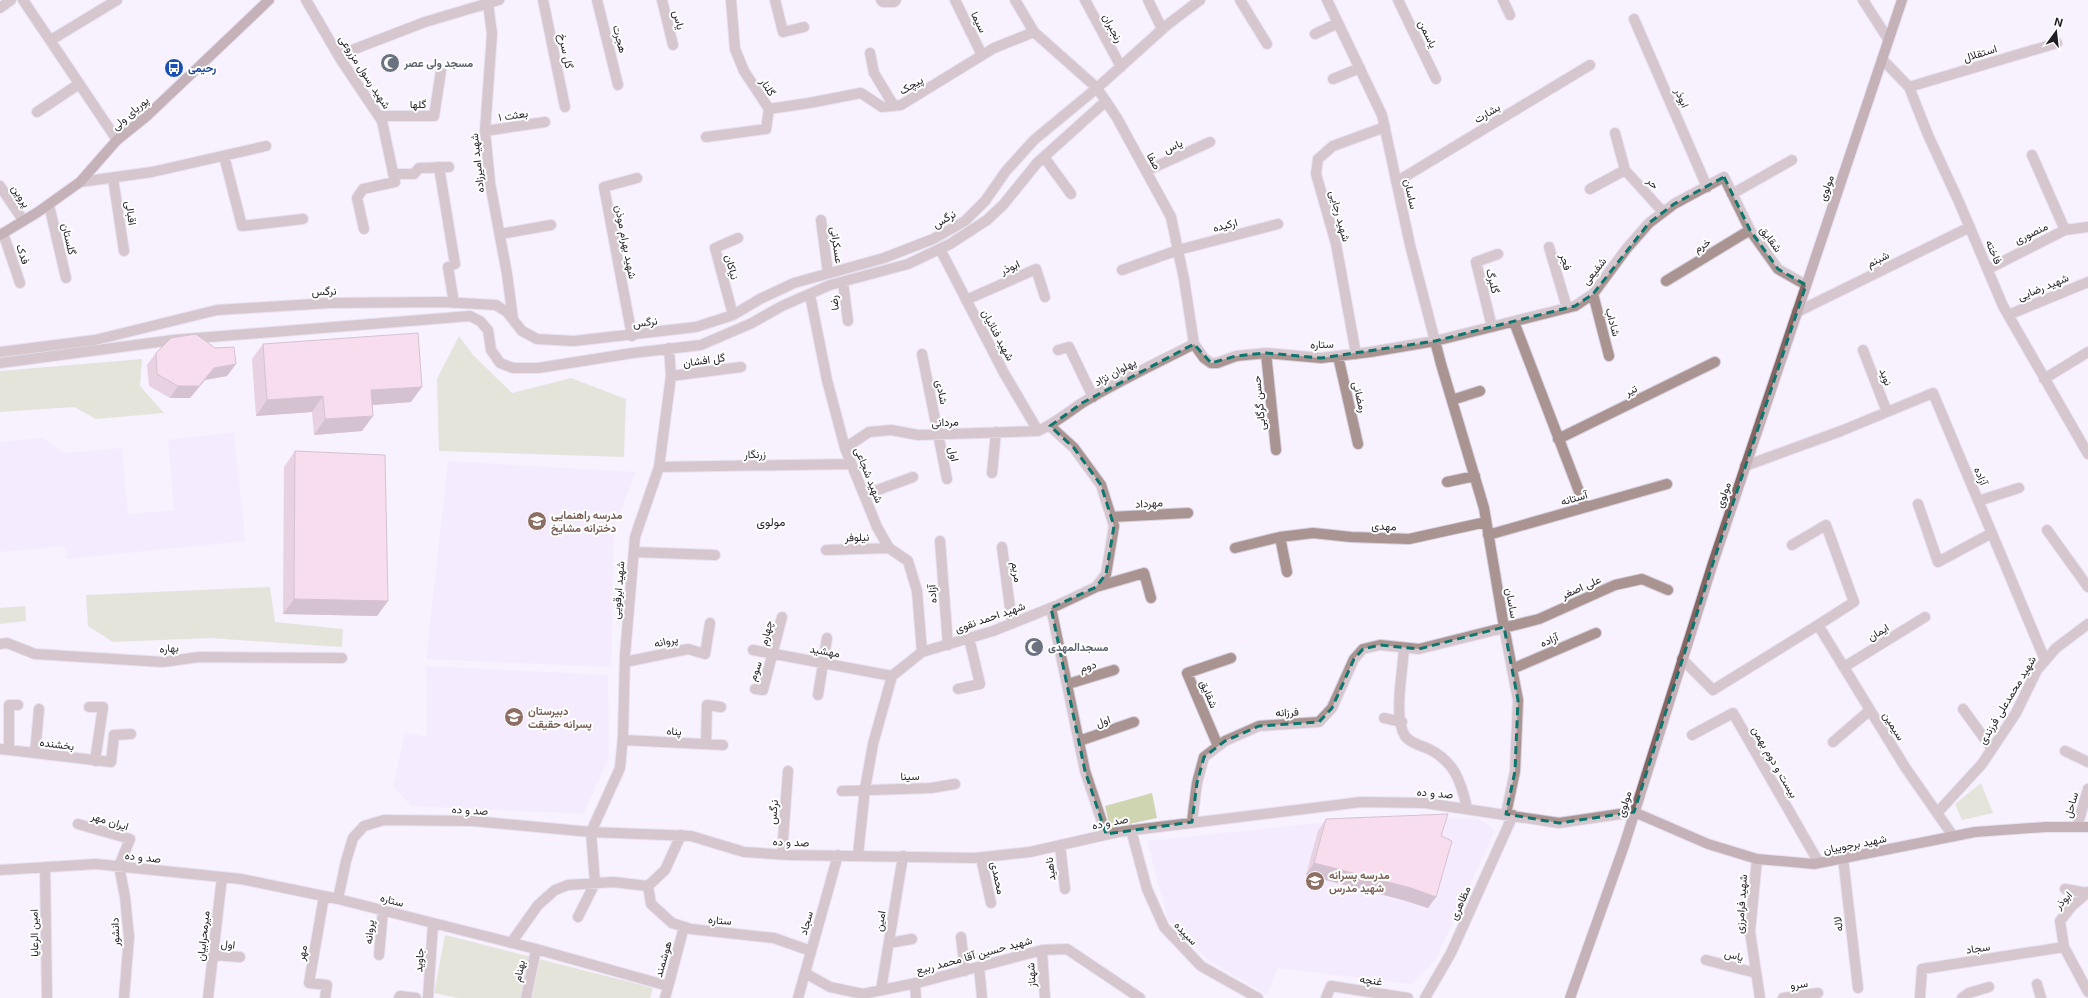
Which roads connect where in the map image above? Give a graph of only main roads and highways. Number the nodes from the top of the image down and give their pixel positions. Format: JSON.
{"nodes":[{"id":1,"x":269,"y":0,"type":"edge"},
{"id":2,"x":1902,"y":0,"type":"edge"},
{"id":3,"x":2,"y":234,"type":"edge"},
{"id":4,"x":1634,"y":812,"type":"junction"},
{"id":5,"x":2088,"y":827,"type":"edge"},
{"id":6,"x":1570,"y":998,"type":"edge"}],
"edges":[{"from":1,"to":3,"type":"main road","name":"پوریای ولی"},
{"from":2,"to":4,"type":"main road","name":"مولوی"},
{"from":4,"to":5,"type":"main road","name":"شهید برجوییان"},
{"from":4,"to":6,"type":"main road","name":"مولوی"}]}
